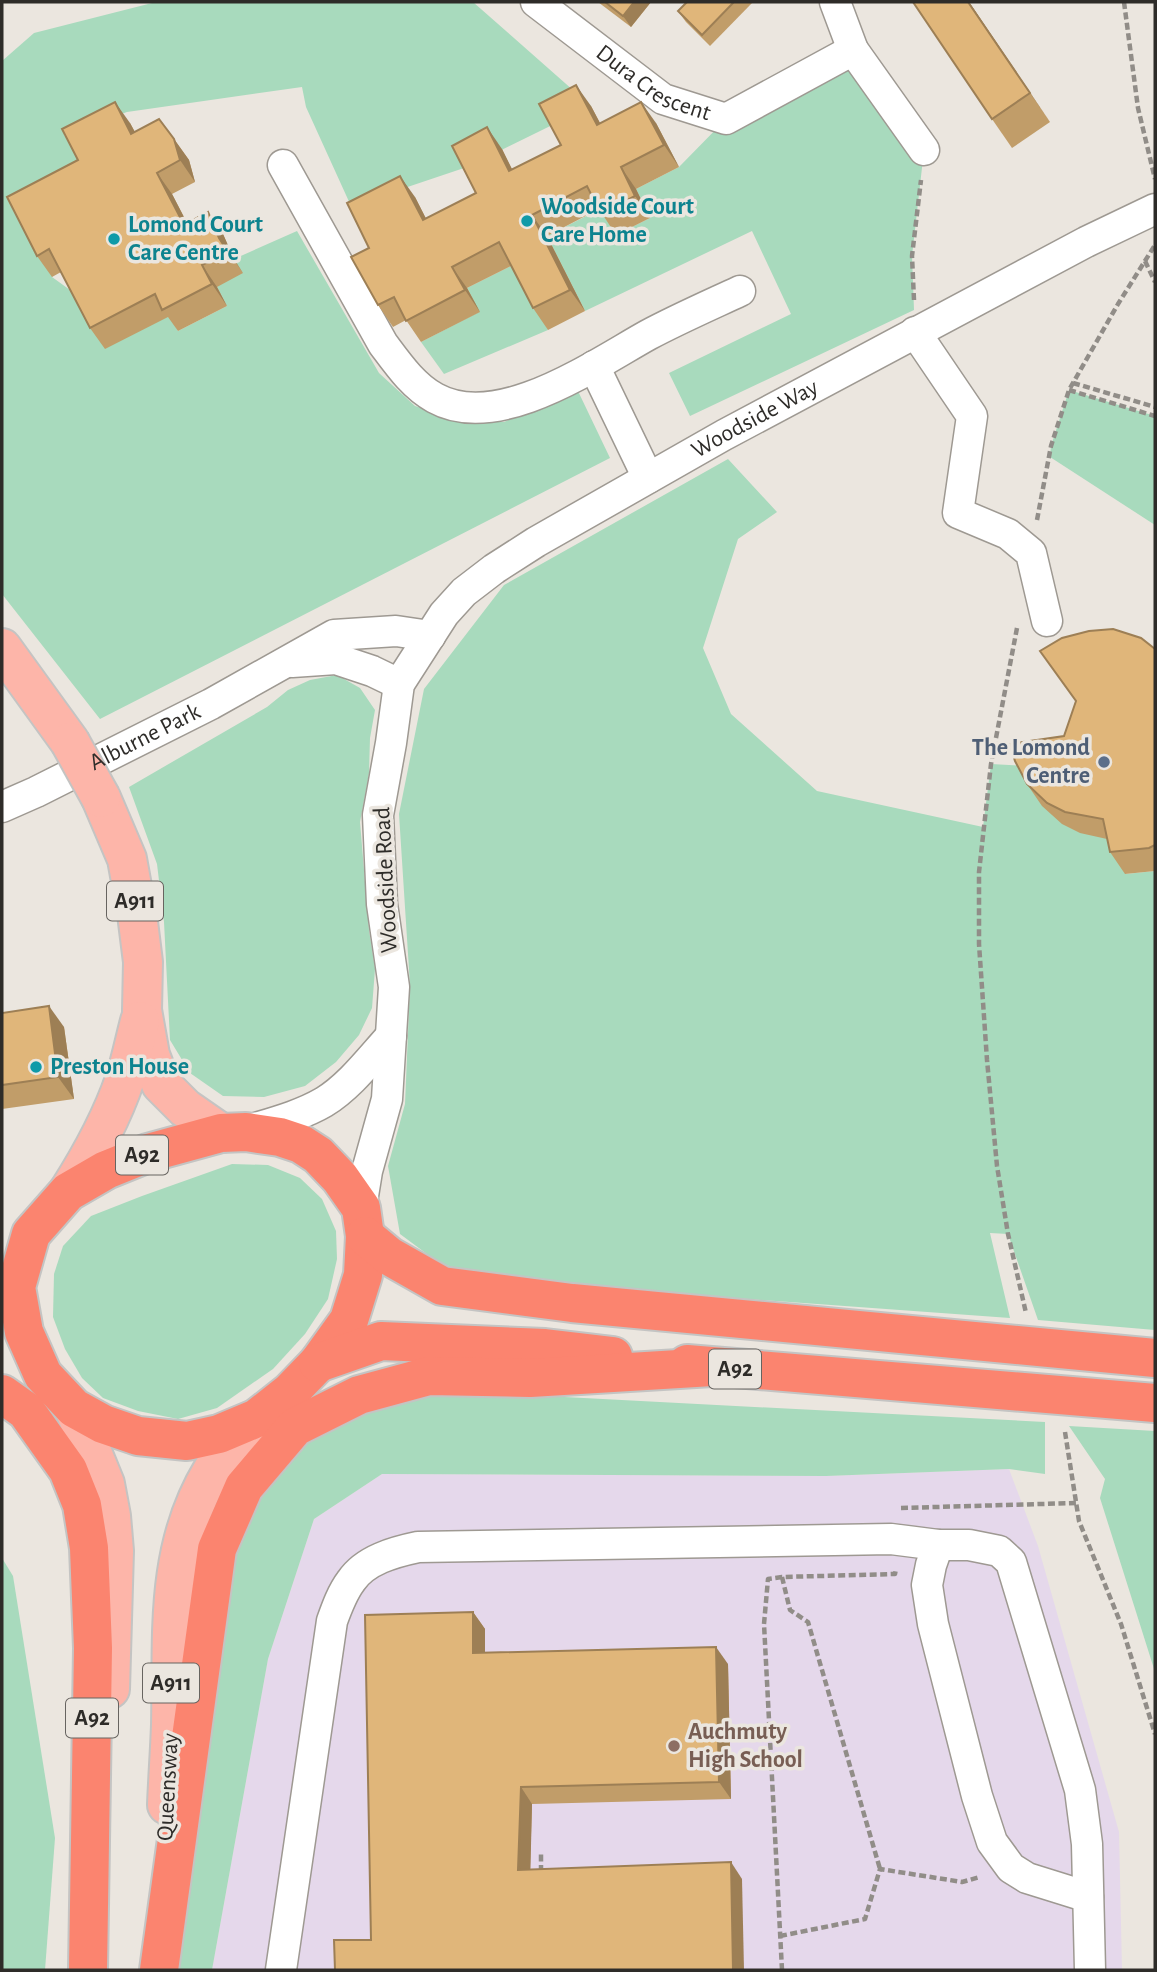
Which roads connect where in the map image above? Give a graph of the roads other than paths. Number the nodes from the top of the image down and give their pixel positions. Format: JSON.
{"nodes":[{"id":1,"x":536,"y":2,"type":"edge"},
{"id":2,"x":835,"y":2,"type":"edge"},
{"id":3,"x":853,"y":50,"type":"junction"},
{"id":4,"x":924,"y":150,"type":"road end"},
{"id":5,"x":283,"y":165,"type":"dead end"},
{"id":6,"x":1155,"y":209,"type":"edge"},
{"id":7,"x":740,"y":291,"type":"dead end"},
{"id":8,"x":915,"y":332,"type":"junction"},
{"id":9,"x":594,"y":366,"type":"junction"},
{"id":10,"x":648,"y":478,"type":"junction"},
{"id":11,"x":1033,"y":618,"type":"road end"},
{"id":12,"x":430,"y":636,"type":"junction"},
{"id":13,"x":2,"y":648,"type":"edge"},
{"id":14,"x":284,"y":662,"type":"junction"},
{"id":15,"x":399,"y":684,"type":"junction"},
{"id":16,"x":2,"y":807,"type":"edge"},
{"id":17,"x":142,"y":1010,"type":"junction"},
{"id":18,"x":391,"y":1036,"type":"junction"},
{"id":19,"x":234,"y":1132,"type":"junction"},
{"id":20,"x":68,"y":1192,"type":"junction"},
{"id":21,"x":363,"y":1222,"type":"junction"},
{"id":22,"x":16,"y":1241,"type":"edge"},
{"id":23,"x":2,"y":1348,"type":"edge"},
{"id":24,"x":1155,"y":1358,"type":"edge"},
{"id":25,"x":318,"y":1363,"type":"junction"},
{"id":26,"x":712,"y":1367,"type":"junction"},
{"id":27,"x":43,"y":1375,"type":"junction"},
{"id":28,"x":2,"y":1394,"type":"edge"},
{"id":29,"x":1155,"y":1404,"type":"edge"},
{"id":30,"x":75,"y":1408,"type":"junction"},
{"id":31,"x":257,"y":1418,"type":"junction"},
{"id":32,"x":938,"y":1545,"type":"junction"},
{"id":33,"x":1088,"y":1897,"type":"junction"},
{"id":34,"x":89,"y":1970,"type":"edge"},
{"id":35,"x":158,"y":1970,"type":"edge"},
{"id":36,"x":281,"y":1970,"type":"edge"},
{"id":37,"x":1090,"y":1970,"type":"edge"}],
"edges":[{"from":1,"to":3,"type":"street","name":"Dura Crescent"},
{"from":2,"to":3,"type":"street"},
{"from":3,"to":4,"type":"street"},
{"from":5,"to":9,"type":"street"},
{"from":6,"to":8,"type":"street","name":"Woodside Way"},
{"from":7,"to":9,"type":"street"},
{"from":8,"to":10,"type":"street","name":"Woodside Way"},
{"from":8,"to":11,"type":"street"},
{"from":9,"to":10,"type":"street"},
{"from":10,"to":12,"type":"street","name":"Woodside Way"},
{"from":12,"to":14,"type":"street","name":"Alburne Park"},
{"from":12,"to":15,"type":"street","name":"Woodside Way"},
{"from":13,"to":17,"type":"main road","number":"A911","bridge":true},
{"from":14,"to":15,"type":"street","name":"Alburne Park"},
{"from":14,"to":16,"type":"street","name":"Alburne Park"},
{"from":15,"to":18,"type":"street","name":"Woodside Road"},
{"from":17,"to":19,"type":"main road","number":"A911"},
{"from":17,"to":20,"type":"main road","number":"A911"},
{"from":18,"to":19,"type":"street"},
{"from":18,"to":21,"type":"street","name":"Woodside Road"},
{"from":19,"to":20,"type":"highway","number":"A92"},
{"from":19,"to":21,"type":"highway","number":"A92"},
{"from":20,"to":22,"type":"highway","number":"A92"},
{"from":21,"to":24,"type":"highway","number":"A92"},
{"from":21,"to":25,"type":"highway","number":"A92"},
{"from":22,"to":27,"type":"highway","number":"A92"},
{"from":23,"to":27,"type":"highway","number":"A92"},
{"from":25,"to":26,"type":"highway","number":"A92"},
{"from":25,"to":31,"type":"highway","number":"A92"},
{"from":26,"to":29,"type":"highway","number":"A92"},
{"from":26,"to":35,"type":"highway","number":"A92"},
{"from":27,"to":30,"type":"highway","number":"A92"},
{"from":28,"to":34,"type":"highway","number":"A92"},
{"from":30,"to":31,"type":"highway","number":"A92"},
{"from":30,"to":34,"type":"main road","number":"A911"},
{"from":31,"to":35,"type":"main road","name":"Queensway","number":"A911"},
{"from":32,"to":33,"type":"street"},
{"from":32,"to":33,"type":"street"},
{"from":32,"to":36,"type":"street"},
{"from":33,"to":37,"type":"street"}]}
